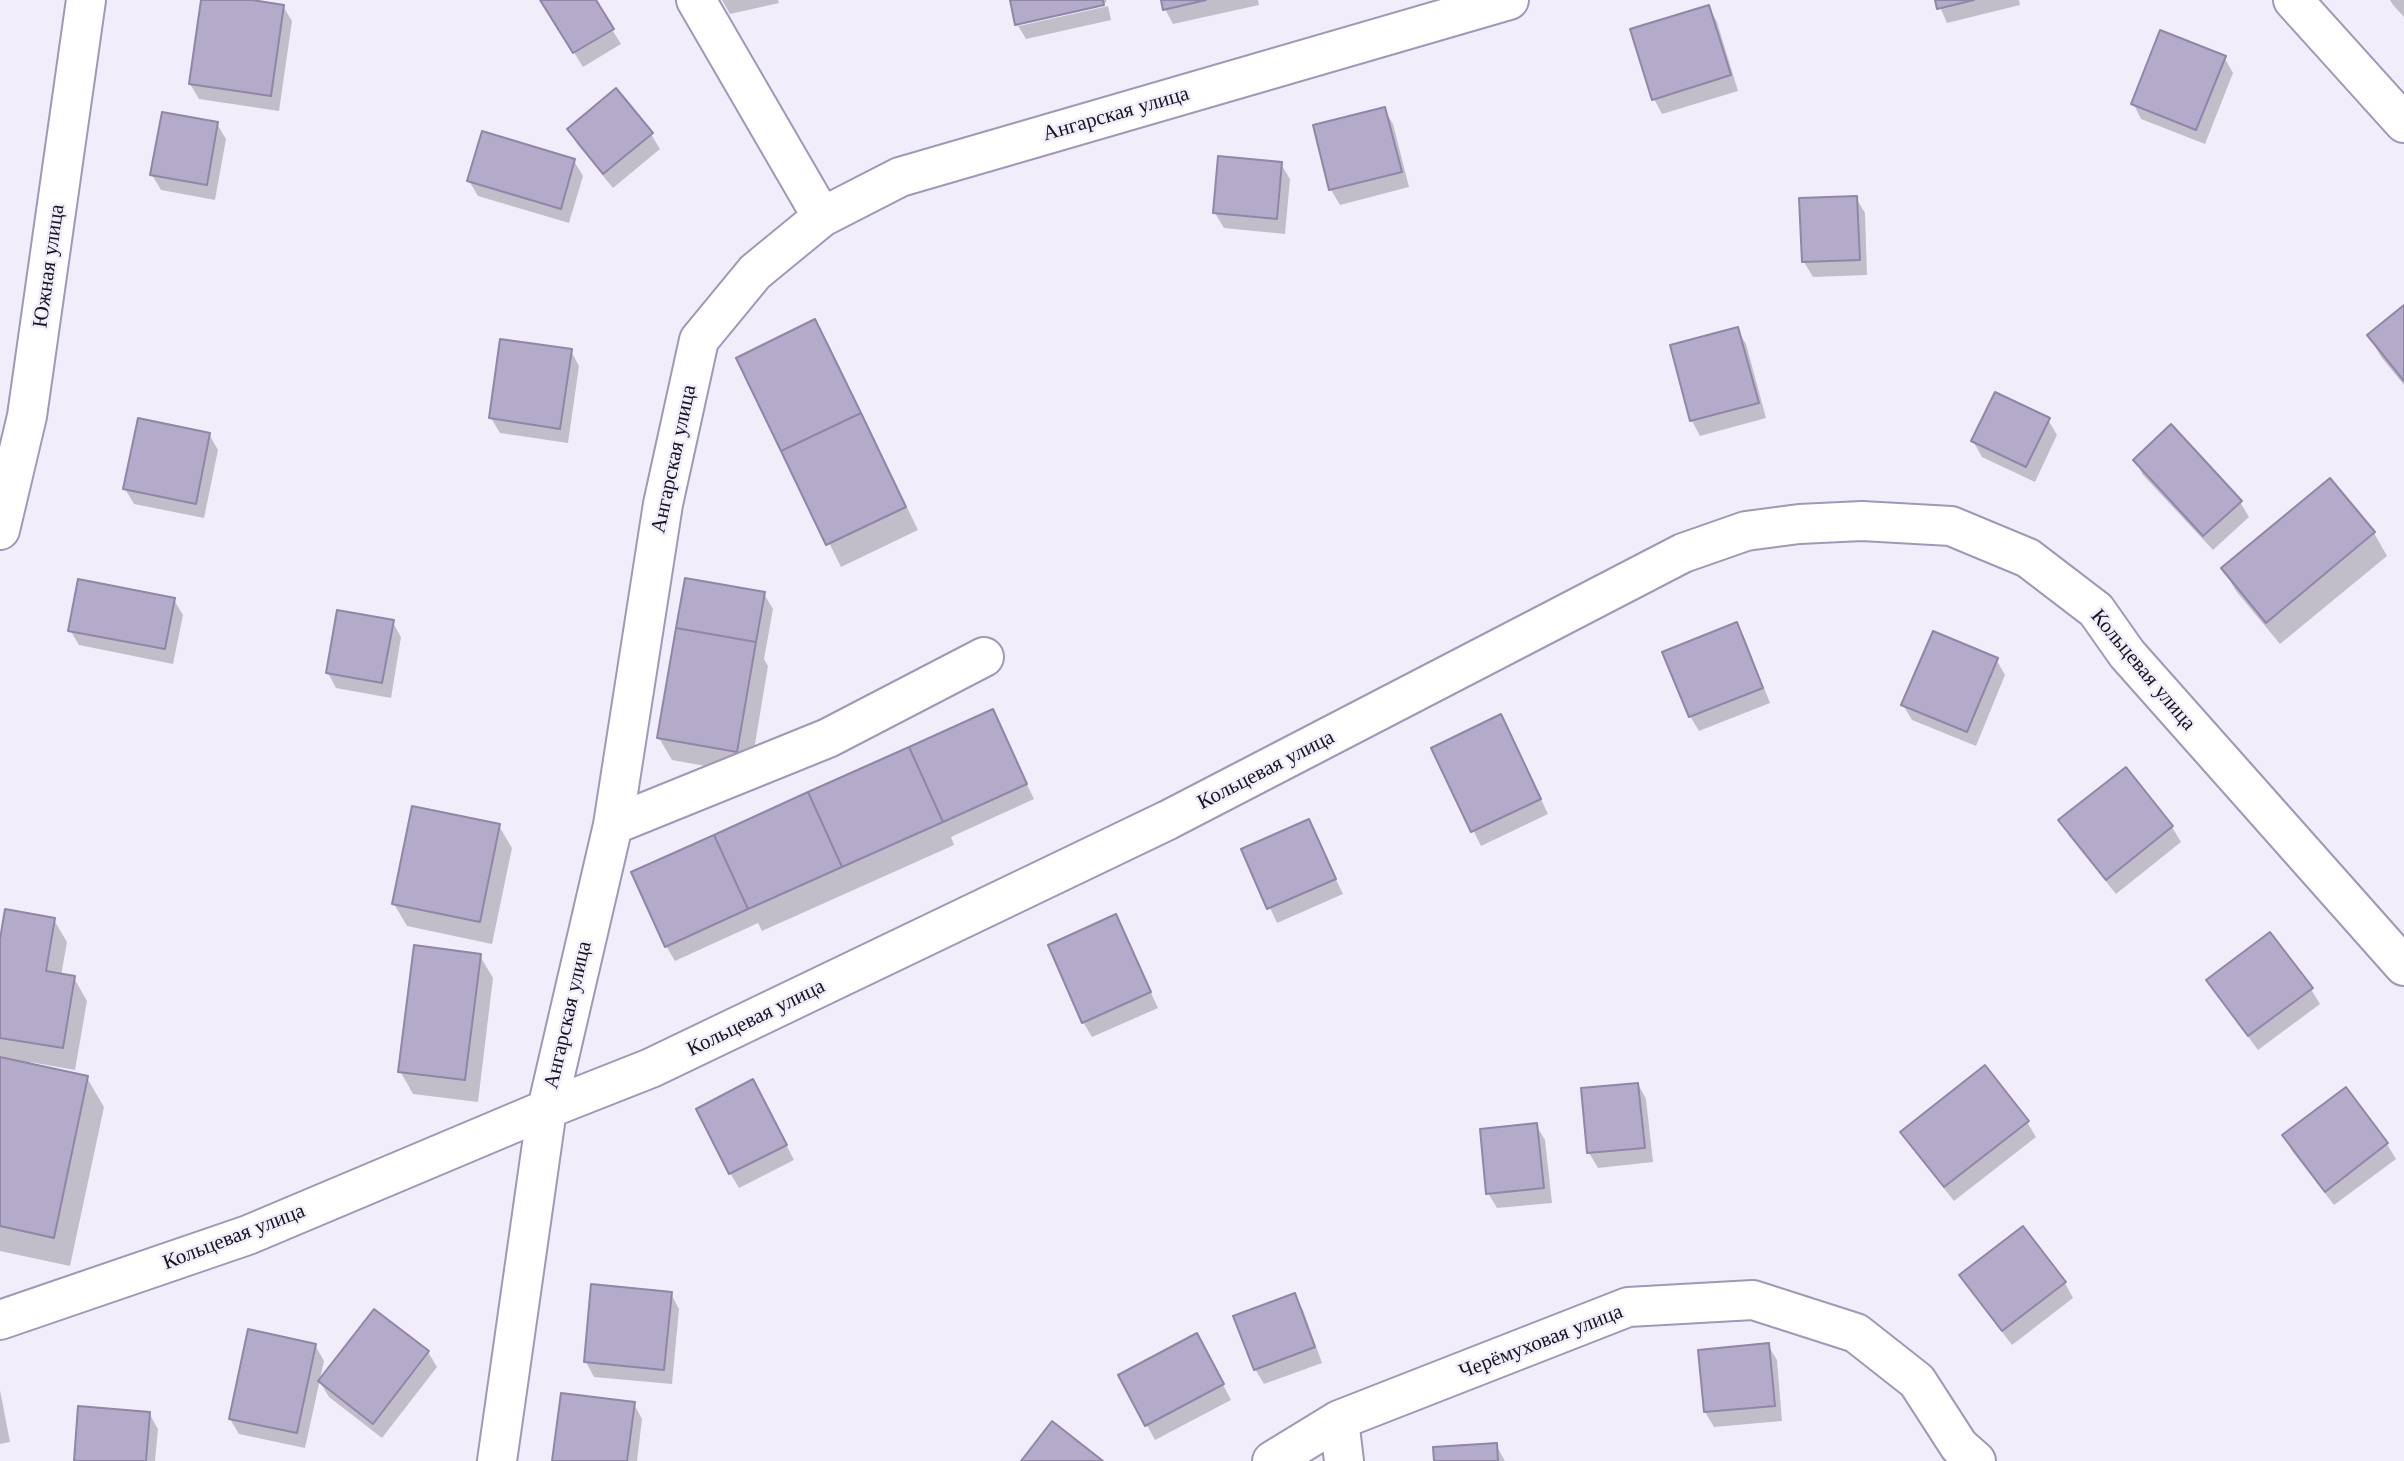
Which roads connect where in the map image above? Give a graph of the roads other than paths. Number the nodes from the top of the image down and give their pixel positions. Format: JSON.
{"nodes":[{"id":1,"x":86,"y":0,"type":"edge"},
{"id":2,"x":696,"y":0,"type":"edge"},
{"id":3,"x":1509,"y":0,"type":"edge"},
{"id":4,"x":2293,"y":0,"type":"edge"},
{"id":5,"x":2404,"y":123,"type":"edge"},
{"id":6,"x":822,"y":217,"type":"junction"},
{"id":7,"x":0,"y":530,"type":"edge"},
{"id":8,"x":984,"y":657,"type":"dead end"},
{"id":9,"x":613,"y":825,"type":"junction"},
{"id":10,"x":2404,"y":967,"type":"edge"},
{"id":11,"x":547,"y":1109,"type":"junction"},
{"id":12,"x":0,"y":1320,"type":"edge"},
{"id":13,"x":1339,"y":1420,"type":"junction"},
{"id":14,"x":1965,"y":1456,"type":"edge"},
{"id":15,"x":497,"y":1461,"type":"edge"},
{"id":16,"x":1272,"y":1461,"type":"edge"},
{"id":17,"x":1344,"y":1461,"type":"edge"}],
"edges":[{"from":1,"to":7,"type":"street","name":"Южная улица"},
{"from":2,"to":6,"type":"street"},
{"from":3,"to":6,"type":"street","name":"Ангарская улица"},
{"from":4,"to":5,"type":"street"},
{"from":6,"to":9,"type":"street","name":"Ангарская улица"},
{"from":8,"to":9,"type":"street"},
{"from":9,"to":11,"type":"street","name":"Ангарская улица"},
{"from":10,"to":11,"type":"street","name":"Кольцевая улица"},
{"from":11,"to":12,"type":"street","name":"Кольцевая улица"},
{"from":11,"to":15,"type":"street","name":"Ангарская улица"},
{"from":13,"to":14,"type":"street","name":"Черёмуховая улица"},
{"from":13,"to":16,"type":"street","name":"Черёмуховая улица"},
{"from":13,"to":17,"type":"street"}]}
